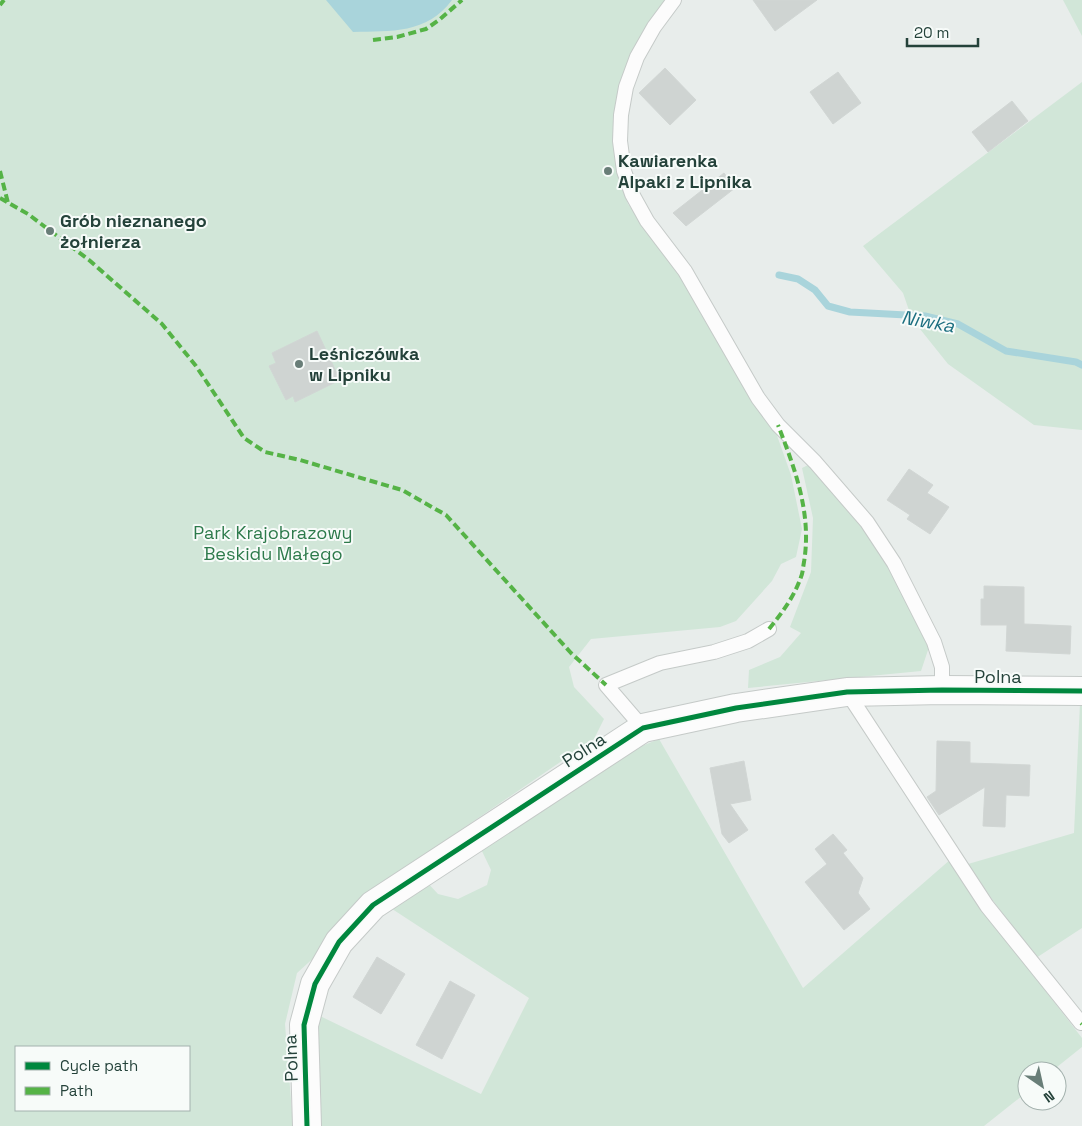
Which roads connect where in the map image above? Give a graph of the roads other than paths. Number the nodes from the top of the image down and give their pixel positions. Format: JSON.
{"nodes":[{"id":1,"x":674,"y":0,"type":"edge"},
{"id":2,"x":769,"y":629,"type":"dead end"},
{"id":3,"x":942,"y":690,"type":"junction"},
{"id":4,"x":1082,"y":691,"type":"edge"},
{"id":5,"x":847,"y":692,"type":"junction"},
{"id":6,"x":643,"y":728,"type":"junction"},
{"id":7,"x":1081,"y":1023,"type":"edge"},
{"id":8,"x":308,"y":1126,"type":"edge"}],
"edges":[{"from":1,"to":3,"type":"lane"},
{"from":2,"to":6,"type":"lane"},
{"from":3,"to":4,"type":"street","name":"Polna"},
{"from":3,"to":5,"type":"street","name":"Polna"},
{"from":5,"to":6,"type":"street","name":"Polna"},
{"from":5,"to":7,"type":"lane"},
{"from":6,"to":8,"type":"street","name":"Polna"}]}
